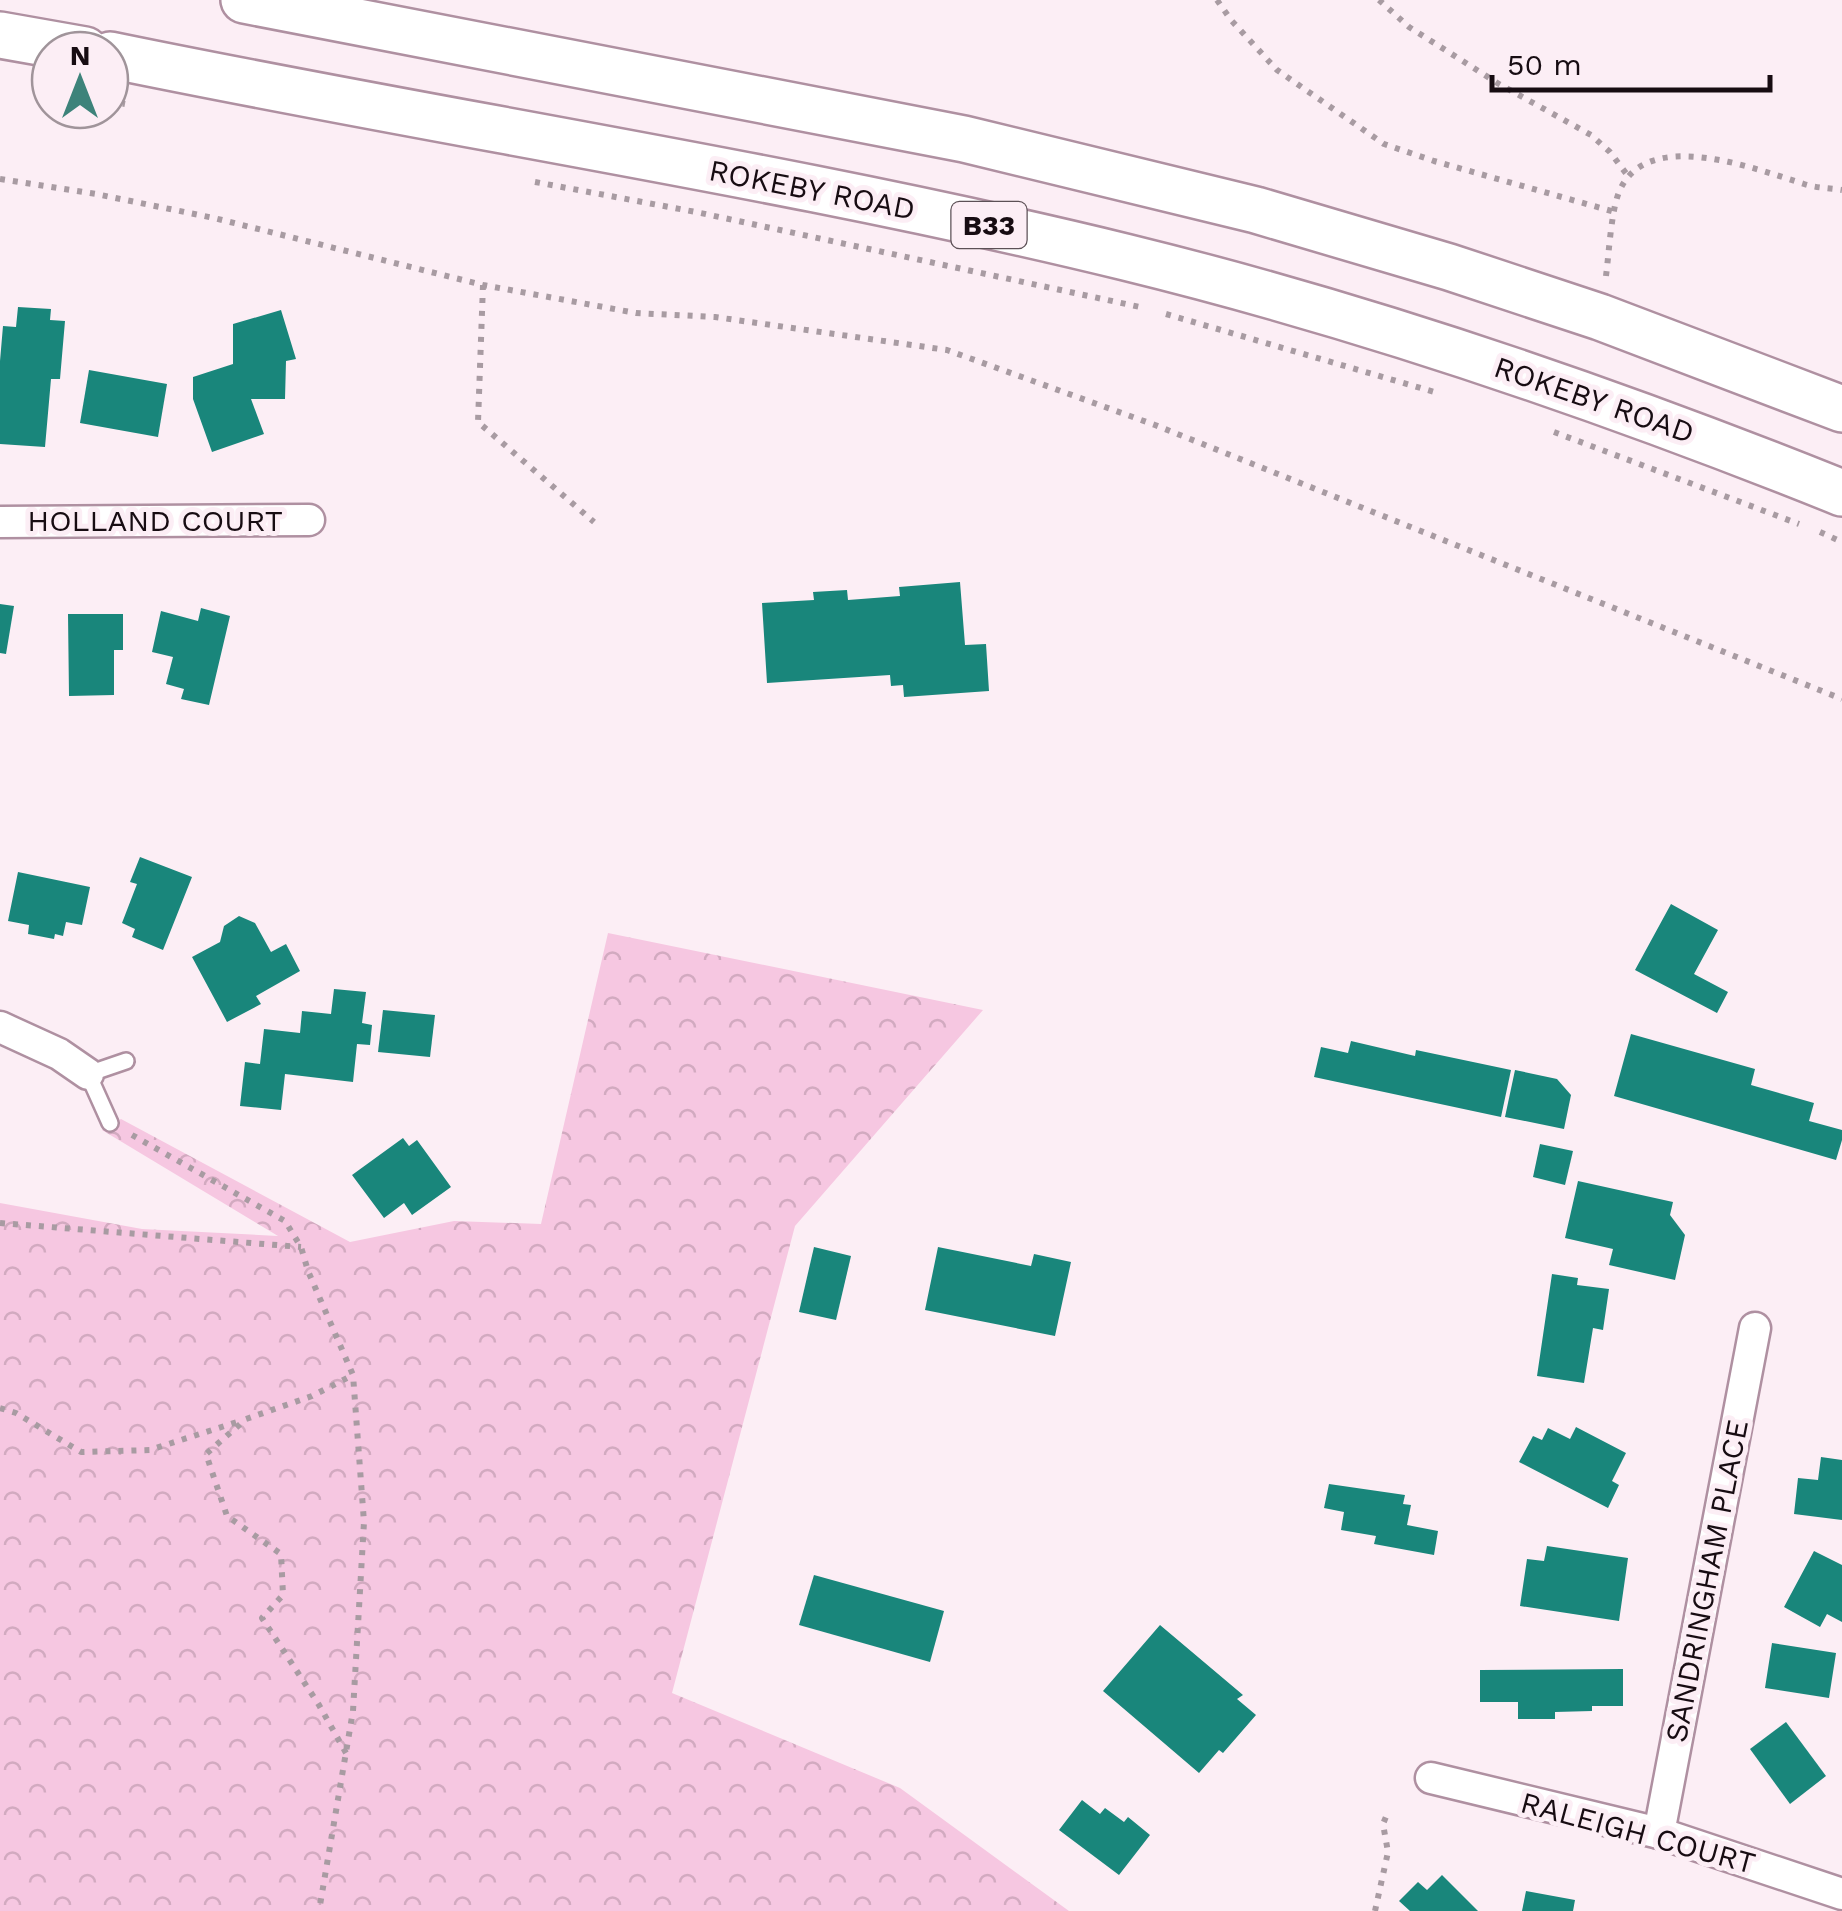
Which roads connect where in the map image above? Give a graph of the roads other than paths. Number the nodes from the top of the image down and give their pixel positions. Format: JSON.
{"nodes":[{"id":1,"x":244,"y":0,"type":"edge"},
{"id":2,"x":0,"y":35,"type":"edge"},
{"id":3,"x":30,"y":40,"type":"edge"},
{"id":4,"x":130,"y":59,"type":"edge"},
{"id":5,"x":1842,"y":409,"type":"edge"},
{"id":6,"x":1842,"y":494,"type":"edge"},
{"id":7,"x":309,"y":520,"type":"dead end"},
{"id":8,"x":0,"y":522,"type":"edge"},
{"id":9,"x":0,"y":1027,"type":"edge"},
{"id":10,"x":126,"y":1060,"type":"dead end"},
{"id":11,"x":88,"y":1074,"type":"junction"},
{"id":12,"x":110,"y":1123,"type":"road end"},
{"id":13,"x":1755,"y":1328,"type":"dead end"},
{"id":14,"x":1431,"y":1778,"type":"dead end"},
{"id":15,"x":1658,"y":1833,"type":"junction"},
{"id":16,"x":1842,"y":1894,"type":"edge"}],
"edges":[{"from":1,"to":5,"type":"main road"},
{"from":2,"to":3,"type":"main road"},
{"from":4,"to":6,"type":"main road","name":"ROKEBY ROAD","number":"B33"},
{"from":7,"to":8,"type":"street","name":"HOLLAND COURT"},
{"from":9,"to":11,"type":"street"},
{"from":10,"to":11,"type":"lane"},
{"from":11,"to":12,"type":"lane"},
{"from":13,"to":15,"type":"street","name":"SANDRINGHAM PLACE"},
{"from":14,"to":15,"type":"street","name":"RALEIGH COURT"},
{"from":15,"to":16,"type":"street","name":"RALEIGH COURT"}]}
